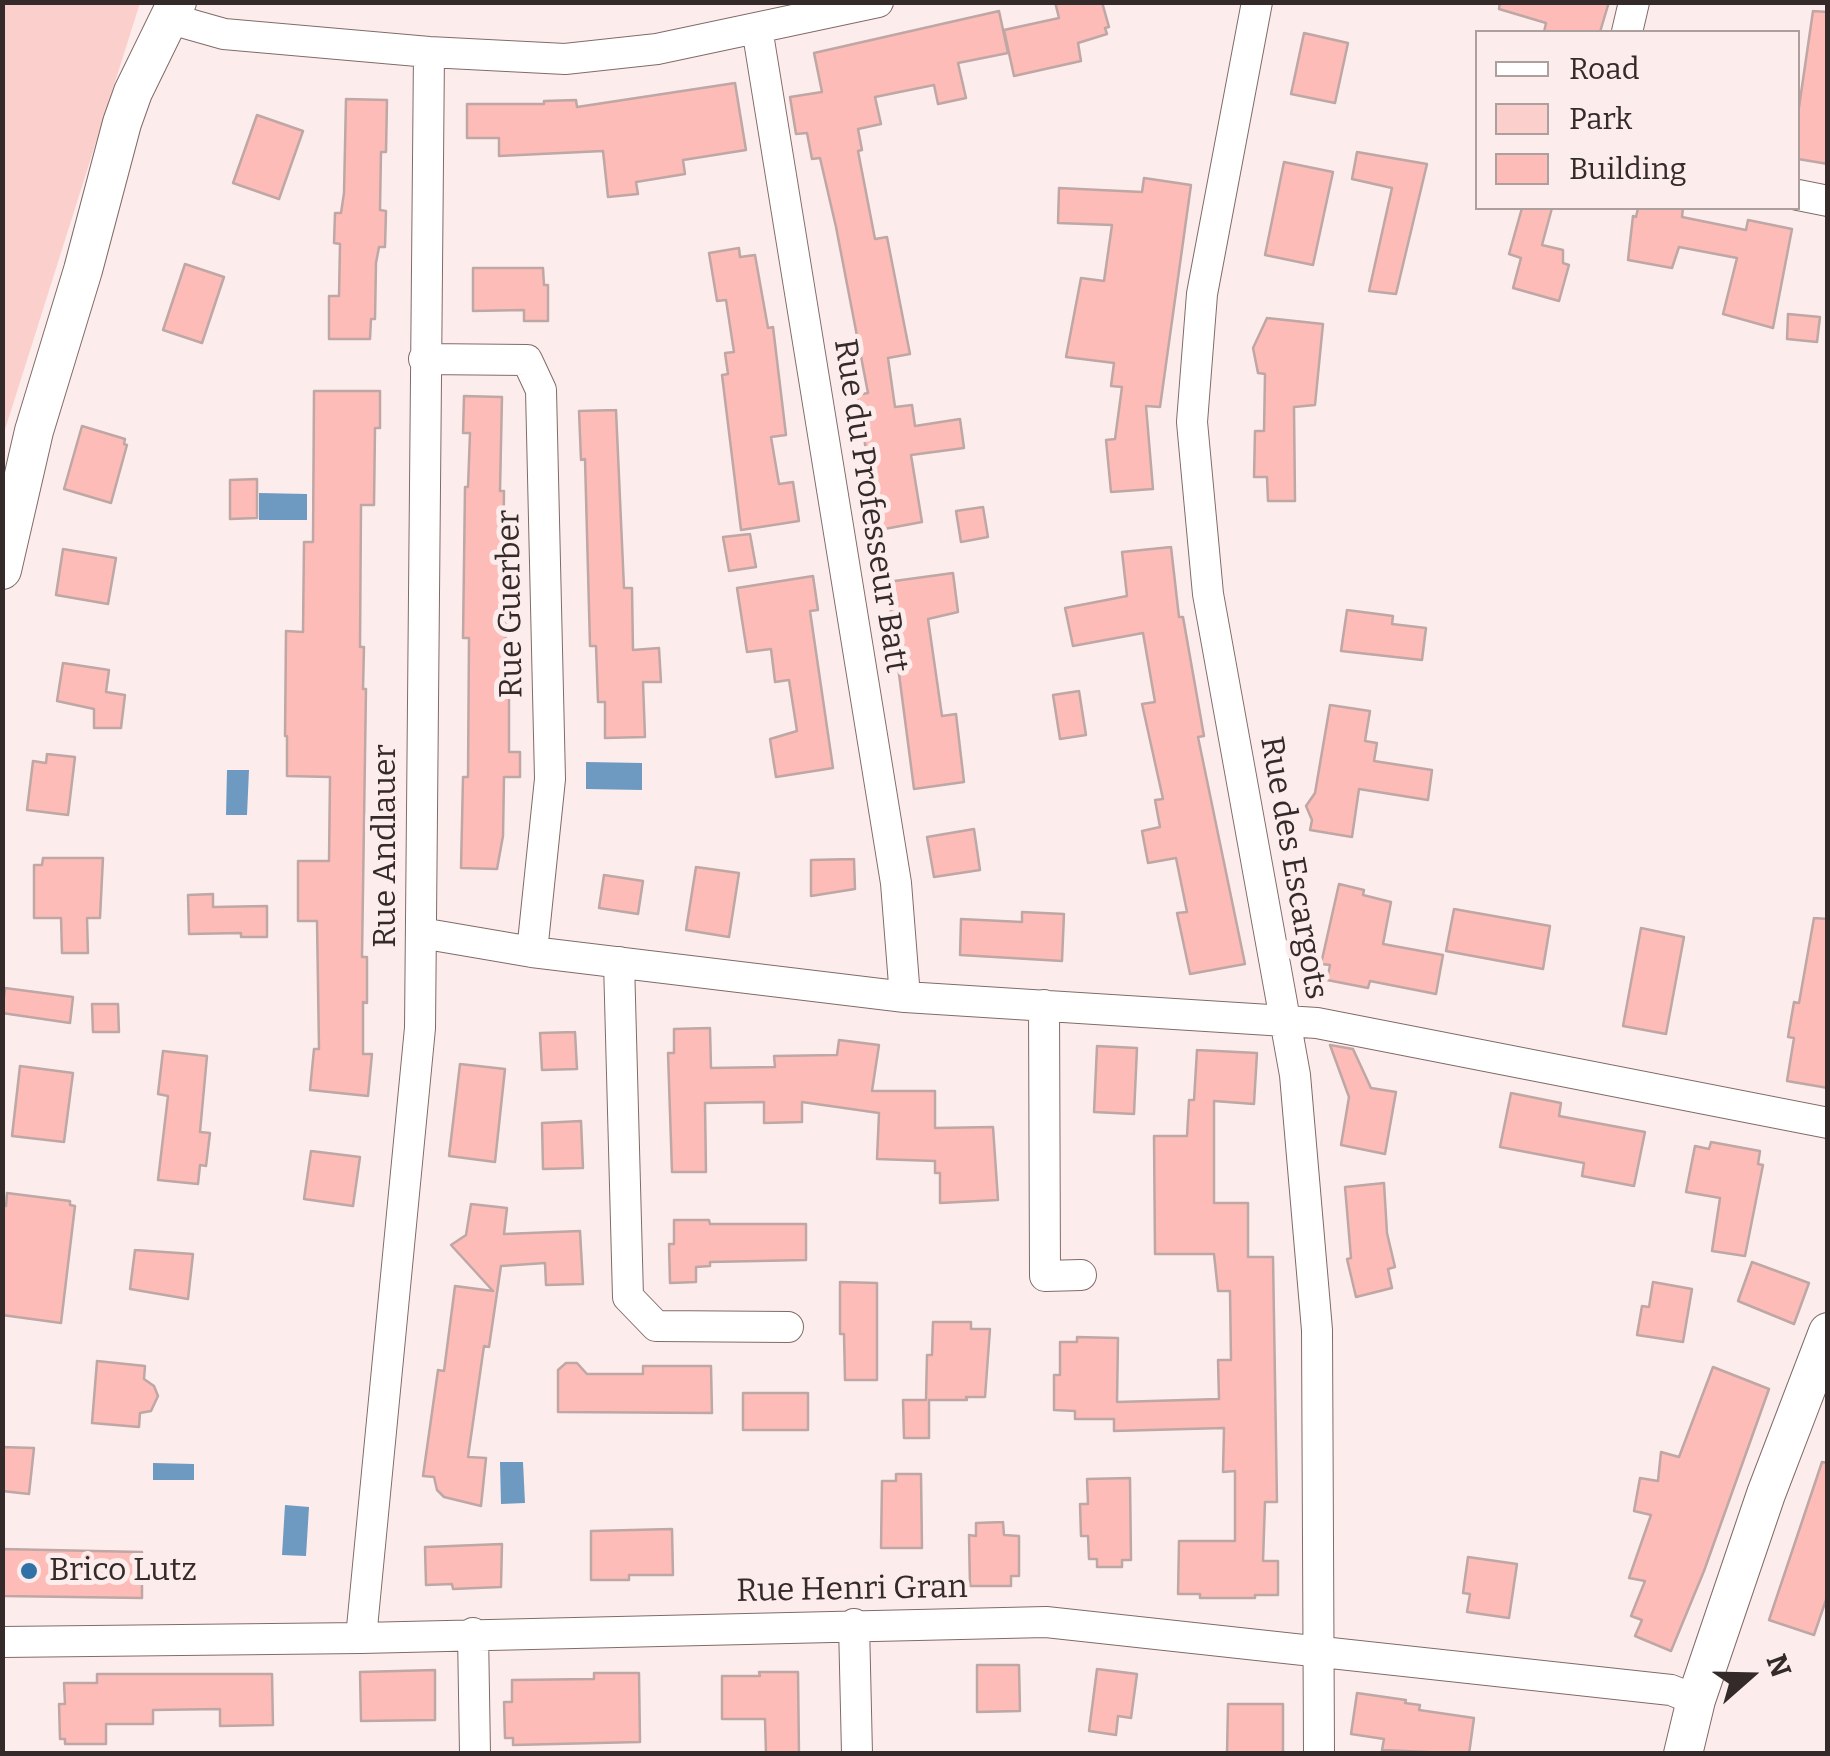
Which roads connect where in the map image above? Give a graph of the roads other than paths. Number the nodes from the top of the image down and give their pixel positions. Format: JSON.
{"nodes":[{"id":1,"x":878,"y":2,"type":"edge"},
{"id":2,"x":1257,"y":2,"type":"edge"},
{"id":3,"x":1634,"y":2,"type":"edge"},
{"id":4,"x":174,"y":11,"type":"edge"},
{"id":5,"x":772,"y":18,"type":"edge"},
{"id":6,"x":1627,"y":30,"type":"edge"},
{"id":7,"x":429,"y":52,"type":"junction"},
{"id":8,"x":1800,"y":195,"type":"edge"},
{"id":9,"x":1828,"y":201,"type":"edge"},
{"id":10,"x":424,"y":359,"type":"junction"},
{"id":11,"x":2,"y":570,"type":"edge"},
{"id":12,"x":421,"y":934,"type":"junction"},
{"id":13,"x":532,"y":952,"type":"junction"},
{"id":14,"x":619,"y":962,"type":"junction"},
{"id":15,"x":905,"y":996,"type":"junction"},
{"id":16,"x":1044,"y":1005,"type":"junction"},
{"id":17,"x":1284,"y":1019,"type":"junction"},
{"id":18,"x":1828,"y":1123,"type":"edge"},
{"id":19,"x":1081,"y":1275,"type":"dead end"},
{"id":20,"x":788,"y":1326,"type":"dead end"},
{"id":21,"x":1828,"y":1332,"type":"edge"},
{"id":22,"x":854,"y":1624,"type":"junction"},
{"id":23,"x":473,"y":1633,"type":"junction"},
{"id":24,"x":361,"y":1638,"type":"junction"},
{"id":25,"x":2,"y":1642,"type":"edge"},
{"id":26,"x":1321,"y":1652,"type":"junction"},
{"id":27,"x":1696,"y":1700,"type":"junction"},
{"id":28,"x":474,"y":1754,"type":"edge"},
{"id":29,"x":857,"y":1754,"type":"edge"},
{"id":30,"x":1320,"y":1754,"type":"edge"},
{"id":31,"x":1683,"y":1754,"type":"edge"}],
"edges":[{"from":1,"to":5,"type":"street"},
{"from":2,"to":17,"type":"street","name":"Rue des Escargots"},
{"from":3,"to":6,"type":"street"},
{"from":4,"to":7,"type":"street"},
{"from":4,"to":11,"type":"street"},
{"from":5,"to":7,"type":"street"},
{"from":5,"to":15,"type":"street","name":"Rue du Professeur Batt"},
{"from":7,"to":10,"type":"street","name":"Rue Andlauer"},
{"from":8,"to":9,"type":"street"},
{"from":10,"to":12,"type":"street","name":"Rue Andlauer"},
{"from":10,"to":13,"type":"street","name":"Rue Guerber"},
{"from":12,"to":13,"type":"street"},
{"from":12,"to":24,"type":"street","name":"Rue Andlauer"},
{"from":13,"to":14,"type":"street"},
{"from":14,"to":15,"type":"street"},
{"from":14,"to":20,"type":"street"},
{"from":15,"to":16,"type":"street"},
{"from":16,"to":17,"type":"street"},
{"from":16,"to":19,"type":"street"},
{"from":17,"to":18,"type":"street"},
{"from":17,"to":26,"type":"street","name":"Rue des Escargots"},
{"from":21,"to":27,"type":"street"},
{"from":22,"to":23,"type":"street","name":"Rue Henri Gran"},
{"from":22,"to":26,"type":"street","name":"Rue Henri Gran"},
{"from":22,"to":29,"type":"street"},
{"from":23,"to":24,"type":"street","name":"Rue Henri Gran"},
{"from":23,"to":28,"type":"street"},
{"from":24,"to":25,"type":"street","name":"Rue Henri Gran"},
{"from":26,"to":27,"type":"street","name":"Rue Henri Gran"},
{"from":26,"to":30,"type":"street","name":"Rue des Escargots"},
{"from":27,"to":31,"type":"street"}]}
